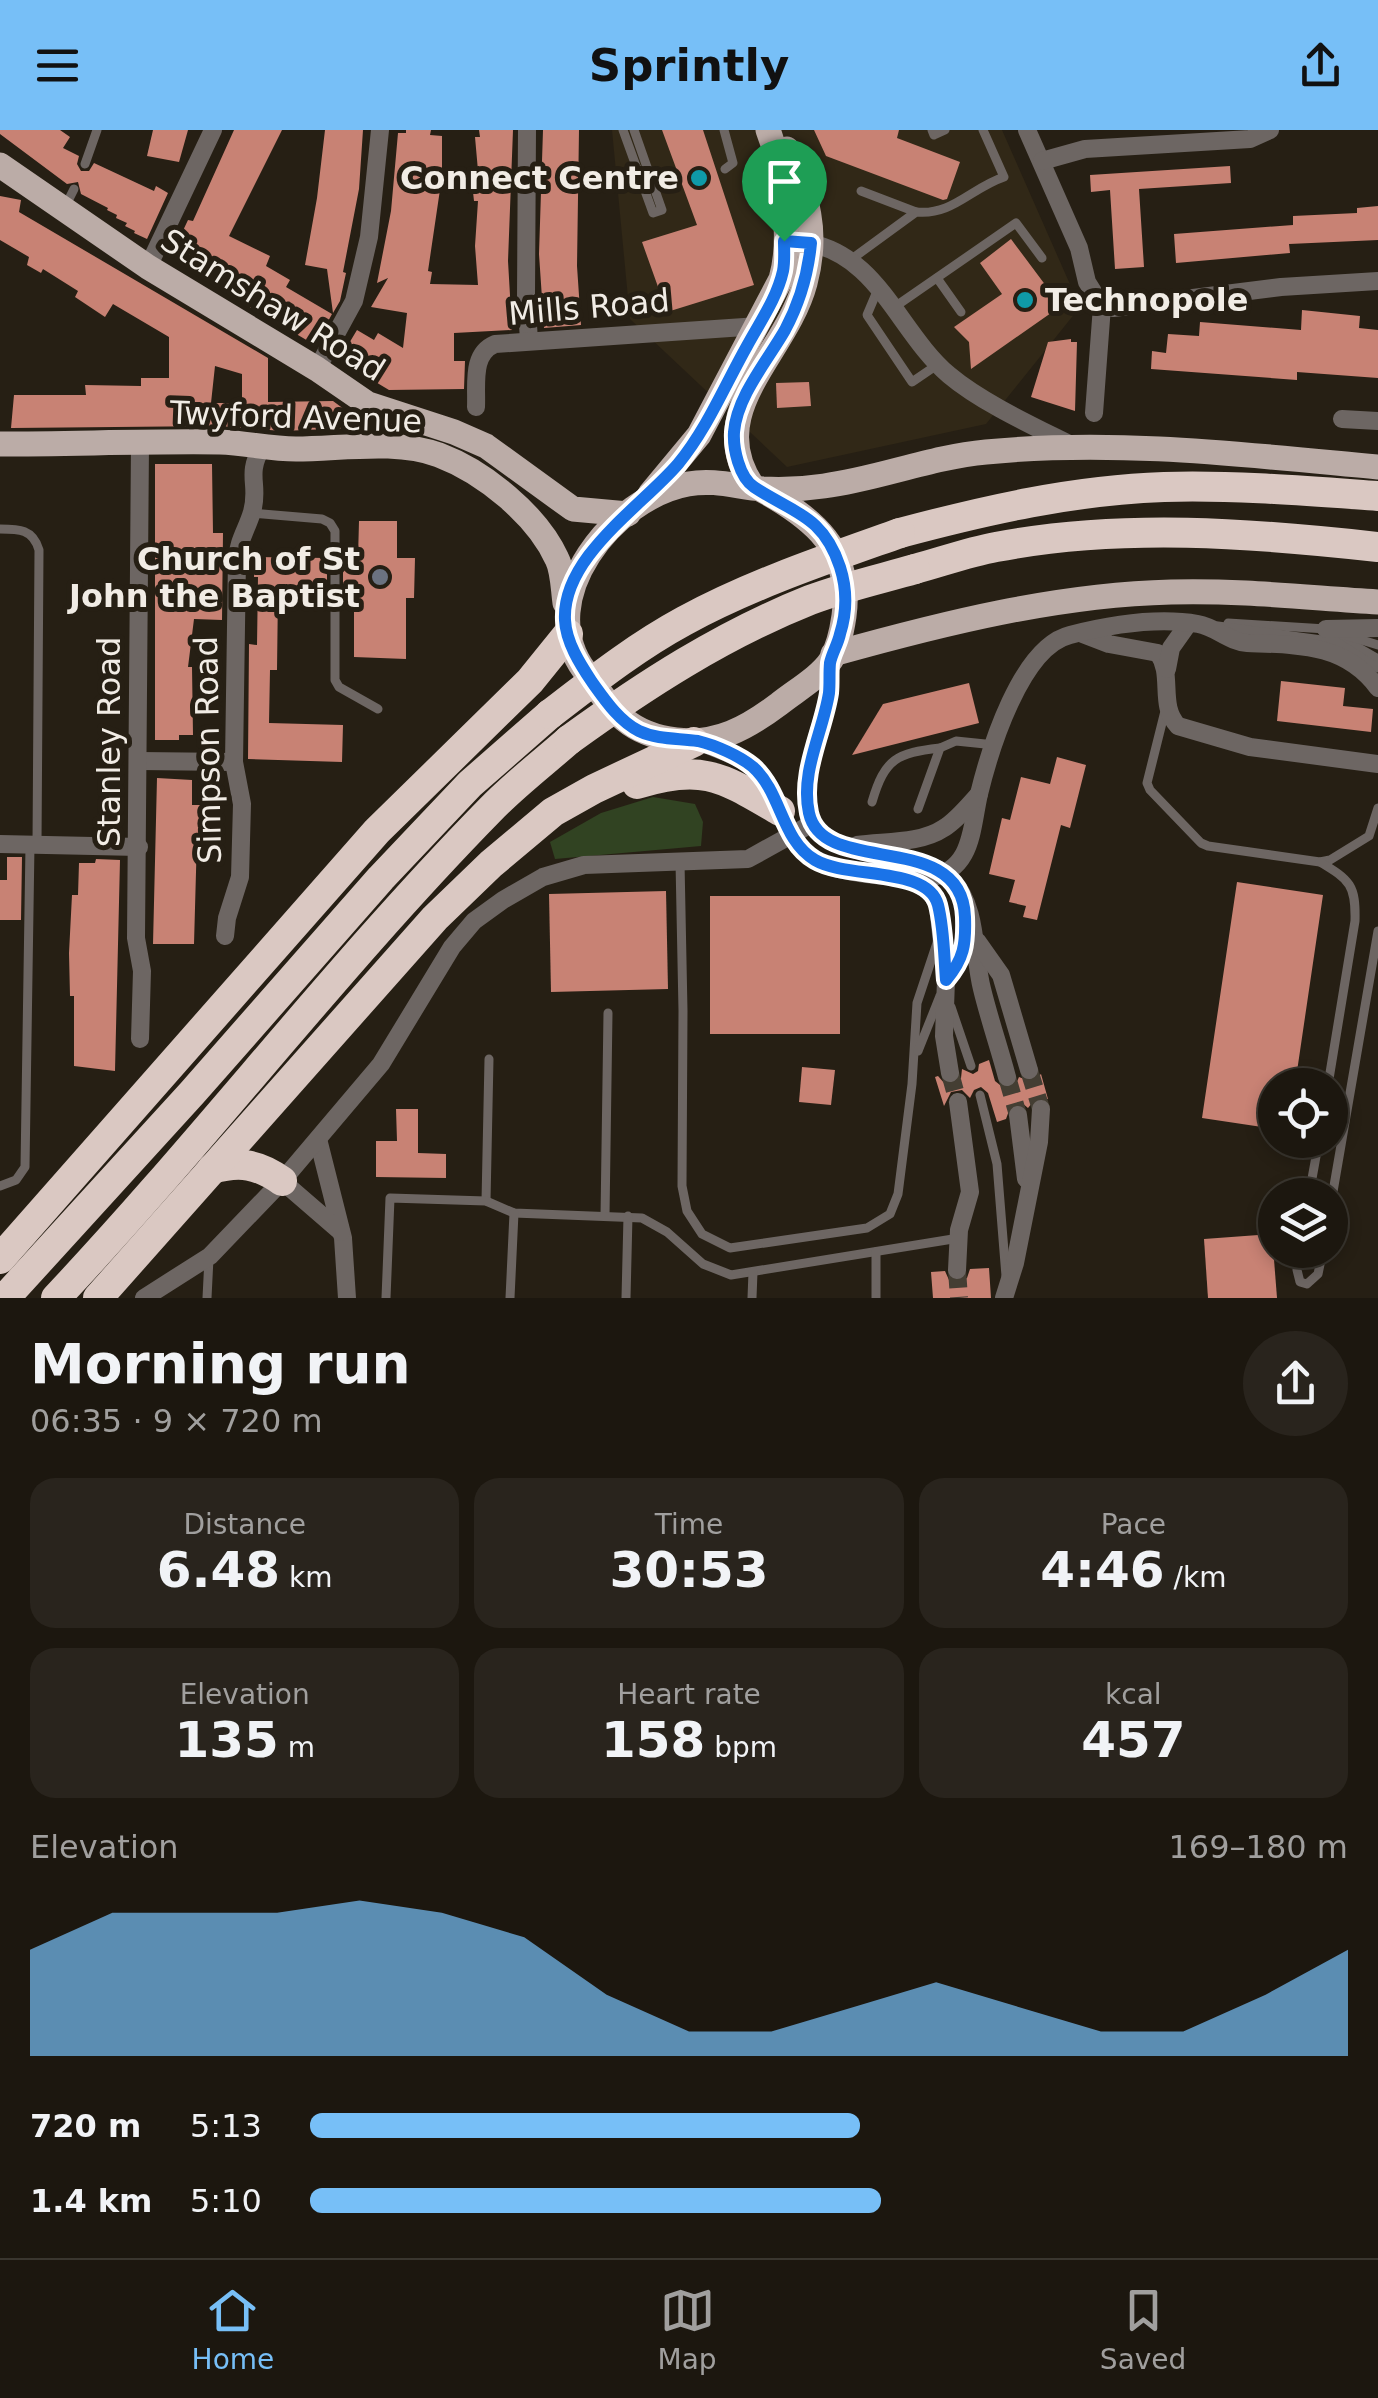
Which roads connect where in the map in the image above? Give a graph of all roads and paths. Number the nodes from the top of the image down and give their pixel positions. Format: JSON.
{"nodes":[{"id":1,"x":97,"y":130,"type":"edge"},
{"id":2,"x":213,"y":130,"type":"edge"},
{"id":3,"x":380,"y":130,"type":"edge"},
{"id":4,"x":528,"y":130,"type":"edge"},
{"id":5,"x":623,"y":130,"type":"edge"},
{"id":6,"x":634,"y":130,"type":"edge"},
{"id":7,"x":724,"y":130,"type":"edge"},
{"id":8,"x":768,"y":130,"type":"edge"},
{"id":9,"x":777,"y":130,"type":"edge"},
{"id":10,"x":932,"y":130,"type":"edge"},
{"id":11,"x":945,"y":130,"type":"edge"},
{"id":12,"x":983,"y":130,"type":"edge"},
{"id":13,"x":1027,"y":130,"type":"edge"},
{"id":14,"x":1270,"y":130,"type":"edge"},
{"id":15,"x":1042,"y":162,"type":"junction"},
{"id":16,"x":85,"y":164,"type":"dead end"},
{"id":17,"x":0,"y":166,"type":"edge"},
{"id":18,"x":725,"y":169,"type":"dead end"},
{"id":19,"x":861,"y":191,"type":"dead end"},
{"id":20,"x":916,"y":212,"type":"junction"},
{"id":21,"x":784,"y":241,"type":"junction"},
{"id":22,"x":811,"y":243,"type":"junction"},
{"id":23,"x":1042,"y":258,"type":"dead end"},
{"id":24,"x":849,"y":260,"type":"junction"},
{"id":25,"x":148,"y":267,"type":"junction"},
{"id":26,"x":937,"y":278,"type":"junction"},
{"id":27,"x":1378,"y":281,"type":"edge"},
{"id":28,"x":879,"y":287,"type":"junction"},
{"id":29,"x":896,"y":306,"type":"junction"},
{"id":30,"x":1102,"y":306,"type":"junction"},
{"id":31,"x":961,"y":312,"type":"dead end"},
{"id":32,"x":759,"y":326,"type":"junction"},
{"id":33,"x":529,"y":340,"type":"junction"},
{"id":34,"x":939,"y":363,"type":"junction"},
{"id":35,"x":317,"y":369,"type":"junction"},
{"id":36,"x":476,"y":407,"type":"dead end"},
{"id":37,"x":1094,"y":413,"type":"dead end"},
{"id":38,"x":1373,"y":414,"type":"edge"},
{"id":39,"x":1342,"y":419,"type":"dead end"},
{"id":40,"x":0,"y":444,"type":"edge"},
{"id":41,"x":140,"y":444,"type":"junction"},
{"id":42,"x":262,"y":447,"type":"junction"},
{"id":43,"x":1076,"y":447,"type":"junction"},
{"id":44,"x":1378,"y":466,"type":"edge"},
{"id":45,"x":756,"y":488,"type":"junction"},
{"id":46,"x":1378,"y":496,"type":"edge"},
{"id":47,"x":634,"y":509,"type":"junction"},
{"id":48,"x":252,"y":513,"type":"junction"},
{"id":49,"x":0,"y":529,"type":"edge"},
{"id":50,"x":1378,"y":547,"type":"edge"},
{"id":51,"x":1378,"y":602,"type":"edge"},
{"id":52,"x":567,"y":621,"type":"junction"},
{"id":53,"x":1194,"y":624,"type":"junction"},
{"id":54,"x":1378,"y":628,"type":"edge"},
{"id":55,"x":1326,"y":629,"type":"junction"},
{"id":56,"x":1083,"y":634,"type":"junction"},
{"id":57,"x":1378,"y":644,"type":"edge"},
{"id":58,"x":832,"y":657,"type":"junction"},
{"id":59,"x":1378,"y":658,"type":"edge"},
{"id":60,"x":1378,"y":668,"type":"edge"},
{"id":61,"x":1167,"y":670,"type":"junction"},
{"id":62,"x":1378,"y":688,"type":"edge"},
{"id":63,"x":1167,"y":702,"type":"junction"},
{"id":64,"x":378,"y":709,"type":"dead end"},
{"id":65,"x":696,"y":742,"type":"junction"},
{"id":66,"x":996,"y":746,"type":"junction"},
{"id":67,"x":940,"y":748,"type":"junction"},
{"id":68,"x":139,"y":762,"type":"junction"},
{"id":69,"x":234,"y":762,"type":"junction"},
{"id":70,"x":1378,"y":764,"type":"edge"},
{"id":71,"x":979,"y":794,"type":"junction"},
{"id":72,"x":872,"y":802,"type":"dead end"},
{"id":73,"x":918,"y":808,"type":"dead end"},
{"id":74,"x":1378,"y":808,"type":"edge"},
{"id":75,"x":786,"y":823,"type":"junction"},
{"id":76,"x":812,"y":823,"type":"junction"},
{"id":77,"x":526,"y":835,"type":"junction"},
{"id":78,"x":0,"y":844,"type":"edge"},
{"id":79,"x":34,"y":844,"type":"junction"},
{"id":80,"x":851,"y":846,"type":"junction"},
{"id":81,"x":139,"y":847,"type":"junction"},
{"id":82,"x":680,"y":862,"type":"junction"},
{"id":83,"x":1320,"y":862,"type":"junction"},
{"id":84,"x":945,"y":874,"type":"junction"},
{"id":85,"x":910,"y":879,"type":"junction"},
{"id":86,"x":965,"y":903,"type":"junction"},
{"id":87,"x":1378,"y":931,"type":"edge"},
{"id":88,"x":942,"y":933,"type":"junction"},
{"id":89,"x":225,"y":936,"type":"dead end"},
{"id":90,"x":974,"y":937,"type":"junction"},
{"id":91,"x":1376,"y":958,"type":"edge"},
{"id":92,"x":947,"y":989,"type":"junction"},
{"id":93,"x":608,"y":1012,"type":"dead end"},
{"id":94,"x":140,"y":1039,"type":"dead end"},
{"id":95,"x":915,"y":1058,"type":"junction"},
{"id":96,"x":489,"y":1059,"type":"dead end"},
{"id":97,"x":971,"y":1066,"type":"dead end"},
{"id":98,"x":1331,"y":1068,"type":"edge"},
{"id":99,"x":1029,"y":1070,"type":"tunnel mouth"},
{"id":100,"x":950,"y":1073,"type":"tunnel mouth"},
{"id":101,"x":1008,"y":1076,"type":"tunnel mouth"},
{"id":102,"x":980,"y":1095,"type":"dead end"},
{"id":103,"x":958,"y":1102,"type":"tunnel mouth"},
{"id":104,"x":1041,"y":1108,"type":"tunnel mouth"},
{"id":105,"x":1018,"y":1116,"type":"tunnel mouth"},
{"id":106,"x":318,"y":1139,"type":"junction"},
{"id":107,"x":212,"y":1169,"type":"junction"},
{"id":108,"x":1336,"y":1178,"type":"edge"},
{"id":109,"x":282,"y":1181,"type":"junction"},
{"id":110,"x":0,"y":1186,"type":"edge"},
{"id":111,"x":486,"y":1201,"type":"junction"},
{"id":112,"x":1027,"y":1202,"type":"junction"},
{"id":113,"x":514,"y":1212,"type":"junction"},
{"id":114,"x":605,"y":1216,"type":"junction"},
{"id":115,"x":628,"y":1216,"type":"junction"},
{"id":116,"x":341,"y":1232,"type":"junction"},
{"id":117,"x":959,"y":1238,"type":"junction"},
{"id":118,"x":876,"y":1252,"type":"junction"},
{"id":119,"x":210,"y":1256,"type":"junction"},
{"id":120,"x":0,"y":1259,"type":"edge"},
{"id":121,"x":1298,"y":1268,"type":"edge"},
{"id":122,"x":1319,"y":1268,"type":"edge"},
{"id":123,"x":957,"y":1270,"type":"tunnel mouth"},
{"id":124,"x":753,"y":1272,"type":"junction"},
{"id":125,"x":1005,"y":1291,"type":"edge"},
{"id":126,"x":5,"y":1298,"type":"edge"},
{"id":127,"x":56,"y":1298,"type":"edge"},
{"id":128,"x":98,"y":1298,"type":"edge"},
{"id":129,"x":144,"y":1298,"type":"edge"},
{"id":130,"x":208,"y":1298,"type":"edge"},
{"id":131,"x":348,"y":1298,"type":"edge"},
{"id":132,"x":386,"y":1298,"type":"edge"},
{"id":133,"x":510,"y":1298,"type":"edge"},
{"id":134,"x":626,"y":1298,"type":"edge"},
{"id":135,"x":752,"y":1298,"type":"edge"},
{"id":136,"x":876,"y":1298,"type":"edge"}],
"edges":[{"from":1,"to":16,"type":"lane"},
{"from":2,"to":25,"type":"street"},
{"from":3,"to":35,"type":"street"},
{"from":4,"to":33,"type":"street"},
{"from":5,"to":6,"type":"lane"},
{"from":7,"to":18,"type":"lane"},
{"from":8,"to":21,"type":"main road"},
{"from":9,"to":22,"type":"main road"},
{"from":10,"to":11,"type":"lane"},
{"from":12,"to":20,"type":"lane"},
{"from":13,"to":15,"type":"street"},
{"from":14,"to":15,"type":"street"},
{"from":15,"to":30,"type":"street"},
{"from":17,"to":25,"type":"main road","name":"Stamshaw Road"},
{"from":19,"to":20,"type":"lane"},
{"from":20,"to":24,"type":"lane"},
{"from":21,"to":22,"type":"street"},
{"from":21,"to":32,"type":"main road"},
{"from":22,"to":24,"type":"street"},
{"from":22,"to":45,"type":"main road"},
{"from":23,"to":26,"type":"lane"},
{"from":24,"to":28,"type":"street"},
{"from":25,"to":35,"type":"main road","name":"Stamshaw Road"},
{"from":26,"to":29,"type":"lane"},
{"from":26,"to":31,"type":"lane"},
{"from":27,"to":30,"type":"street"},
{"from":28,"to":29,"type":"street"},
{"from":28,"to":34,"type":"lane"},
{"from":29,"to":34,"type":"street"},
{"from":30,"to":37,"type":"street"},
{"from":32,"to":33,"type":"street","name":"Mills Road"},
{"from":32,"to":47,"type":"main road"},
{"from":33,"to":36,"type":"street","name":"Mills Road"},
{"from":34,"to":43,"type":"street"},
{"from":35,"to":47,"type":"main road","name":"Stamshaw Road"},
{"from":38,"to":39,"type":"street"},
{"from":40,"to":41,"type":"main road","name":"Twyford Avenue"},
{"from":41,"to":42,"type":"main road","name":"Twyford Avenue"},
{"from":41,"to":68,"type":"street","name":"Stanley Road"},
{"from":42,"to":48,"type":"street","name":"Simpson Road"},
{"from":42,"to":52,"type":"main road","name":"Twyford Avenue"},
{"from":43,"to":44,"type":"main road"},
{"from":43,"to":45,"type":"main road"},
{"from":45,"to":47,"type":"main road"},
{"from":45,"to":58,"type":"main road"},
{"from":46,"to":126,"type":"highway","bridge":true},
{"from":47,"to":52,"type":"main road"},
{"from":48,"to":64,"type":"lane"},
{"from":48,"to":69,"type":"street","name":"Simpson Road"},
{"from":49,"to":79,"type":"lane"},
{"from":50,"to":127,"type":"highway","bridge":true},
{"from":51,"to":58,"type":"main road"},
{"from":52,"to":65,"type":"main road"},
{"from":52,"to":120,"type":"highway"},
{"from":53,"to":55,"type":"lane"},
{"from":53,"to":56,"type":"street"},
{"from":53,"to":60,"type":"lane"},
{"from":53,"to":61,"type":"street"},
{"from":53,"to":62,"type":"street"},
{"from":54,"to":55,"type":"street"},
{"from":55,"to":57,"type":"lane"},
{"from":55,"to":59,"type":"lane"},
{"from":56,"to":61,"type":"street"},
{"from":56,"to":66,"type":"street"},
{"from":58,"to":65,"type":"main road"},
{"from":58,"to":76,"type":"street"},
{"from":61,"to":63,"type":"street"},
{"from":63,"to":70,"type":"street"},
{"from":63,"to":83,"type":"lane"},
{"from":65,"to":75,"type":"street"},
{"from":65,"to":77,"type":"highway"},
{"from":66,"to":67,"type":"lane"},
{"from":66,"to":71,"type":"street"},
{"from":67,"to":72,"type":"lane"},
{"from":67,"to":73,"type":"lane"},
{"from":68,"to":69,"type":"street"},
{"from":68,"to":81,"type":"street","name":"Stanley Road"},
{"from":69,"to":89,"type":"street","name":"Simpson Road"},
{"from":71,"to":80,"type":"street"},
{"from":71,"to":84,"type":"street"},
{"from":74,"to":83,"type":"lane"},
{"from":75,"to":76,"type":"street"},
{"from":75,"to":77,"type":"highway"},
{"from":75,"to":82,"type":"street"},
{"from":75,"to":85,"type":"street"},
{"from":76,"to":80,"type":"street"},
{"from":77,"to":107,"type":"highway"},
{"from":78,"to":79,"type":"street"},
{"from":79,"to":81,"type":"street"},
{"from":79,"to":110,"type":"lane"},
{"from":80,"to":84,"type":"street"},
{"from":81,"to":94,"type":"street","name":"Stanley Road"},
{"from":82,"to":95,"type":"lane"},
{"from":82,"to":106,"type":"street"},
{"from":83,"to":98,"type":"lane"},
{"from":84,"to":85,"type":"street"},
{"from":84,"to":86,"type":"street"},
{"from":85,"to":88,"type":"street"},
{"from":86,"to":90,"type":"street"},
{"from":86,"to":92,"type":"lane"},
{"from":87,"to":91,"type":"lane"},
{"from":88,"to":92,"type":"street"},
{"from":88,"to":95,"type":"lane"},
{"from":90,"to":99,"type":"street"},
{"from":90,"to":101,"type":"street"},
{"from":91,"to":108,"type":"lane"},
{"from":92,"to":95,"type":"lane"},
{"from":92,"to":97,"type":"lane"},
{"from":92,"to":100,"type":"street"},
{"from":93,"to":114,"type":"lane"},
{"from":96,"to":111,"type":"lane"},
{"from":102,"to":125,"type":"lane"},
{"from":103,"to":117,"type":"street"},
{"from":104,"to":112,"type":"street"},
{"from":105,"to":112,"type":"street"},
{"from":106,"to":109,"type":"street"},
{"from":106,"to":116,"type":"street"},
{"from":107,"to":109,"type":"highway"},
{"from":107,"to":128,"type":"highway"},
{"from":109,"to":116,"type":"street"},
{"from":109,"to":119,"type":"street"},
{"from":111,"to":113,"type":"lane"},
{"from":111,"to":132,"type":"lane"},
{"from":112,"to":125,"type":"street"},
{"from":113,"to":114,"type":"lane"},
{"from":113,"to":133,"type":"lane"},
{"from":114,"to":115,"type":"lane"},
{"from":115,"to":124,"type":"lane"},
{"from":115,"to":134,"type":"lane"},
{"from":116,"to":131,"type":"street"},
{"from":117,"to":118,"type":"lane"},
{"from":117,"to":123,"type":"street"},
{"from":118,"to":124,"type":"lane"},
{"from":118,"to":136,"type":"lane"},
{"from":119,"to":129,"type":"street"},
{"from":119,"to":130,"type":"lane"},
{"from":121,"to":122,"type":"lane"},
{"from":124,"to":135,"type":"lane"}]}
